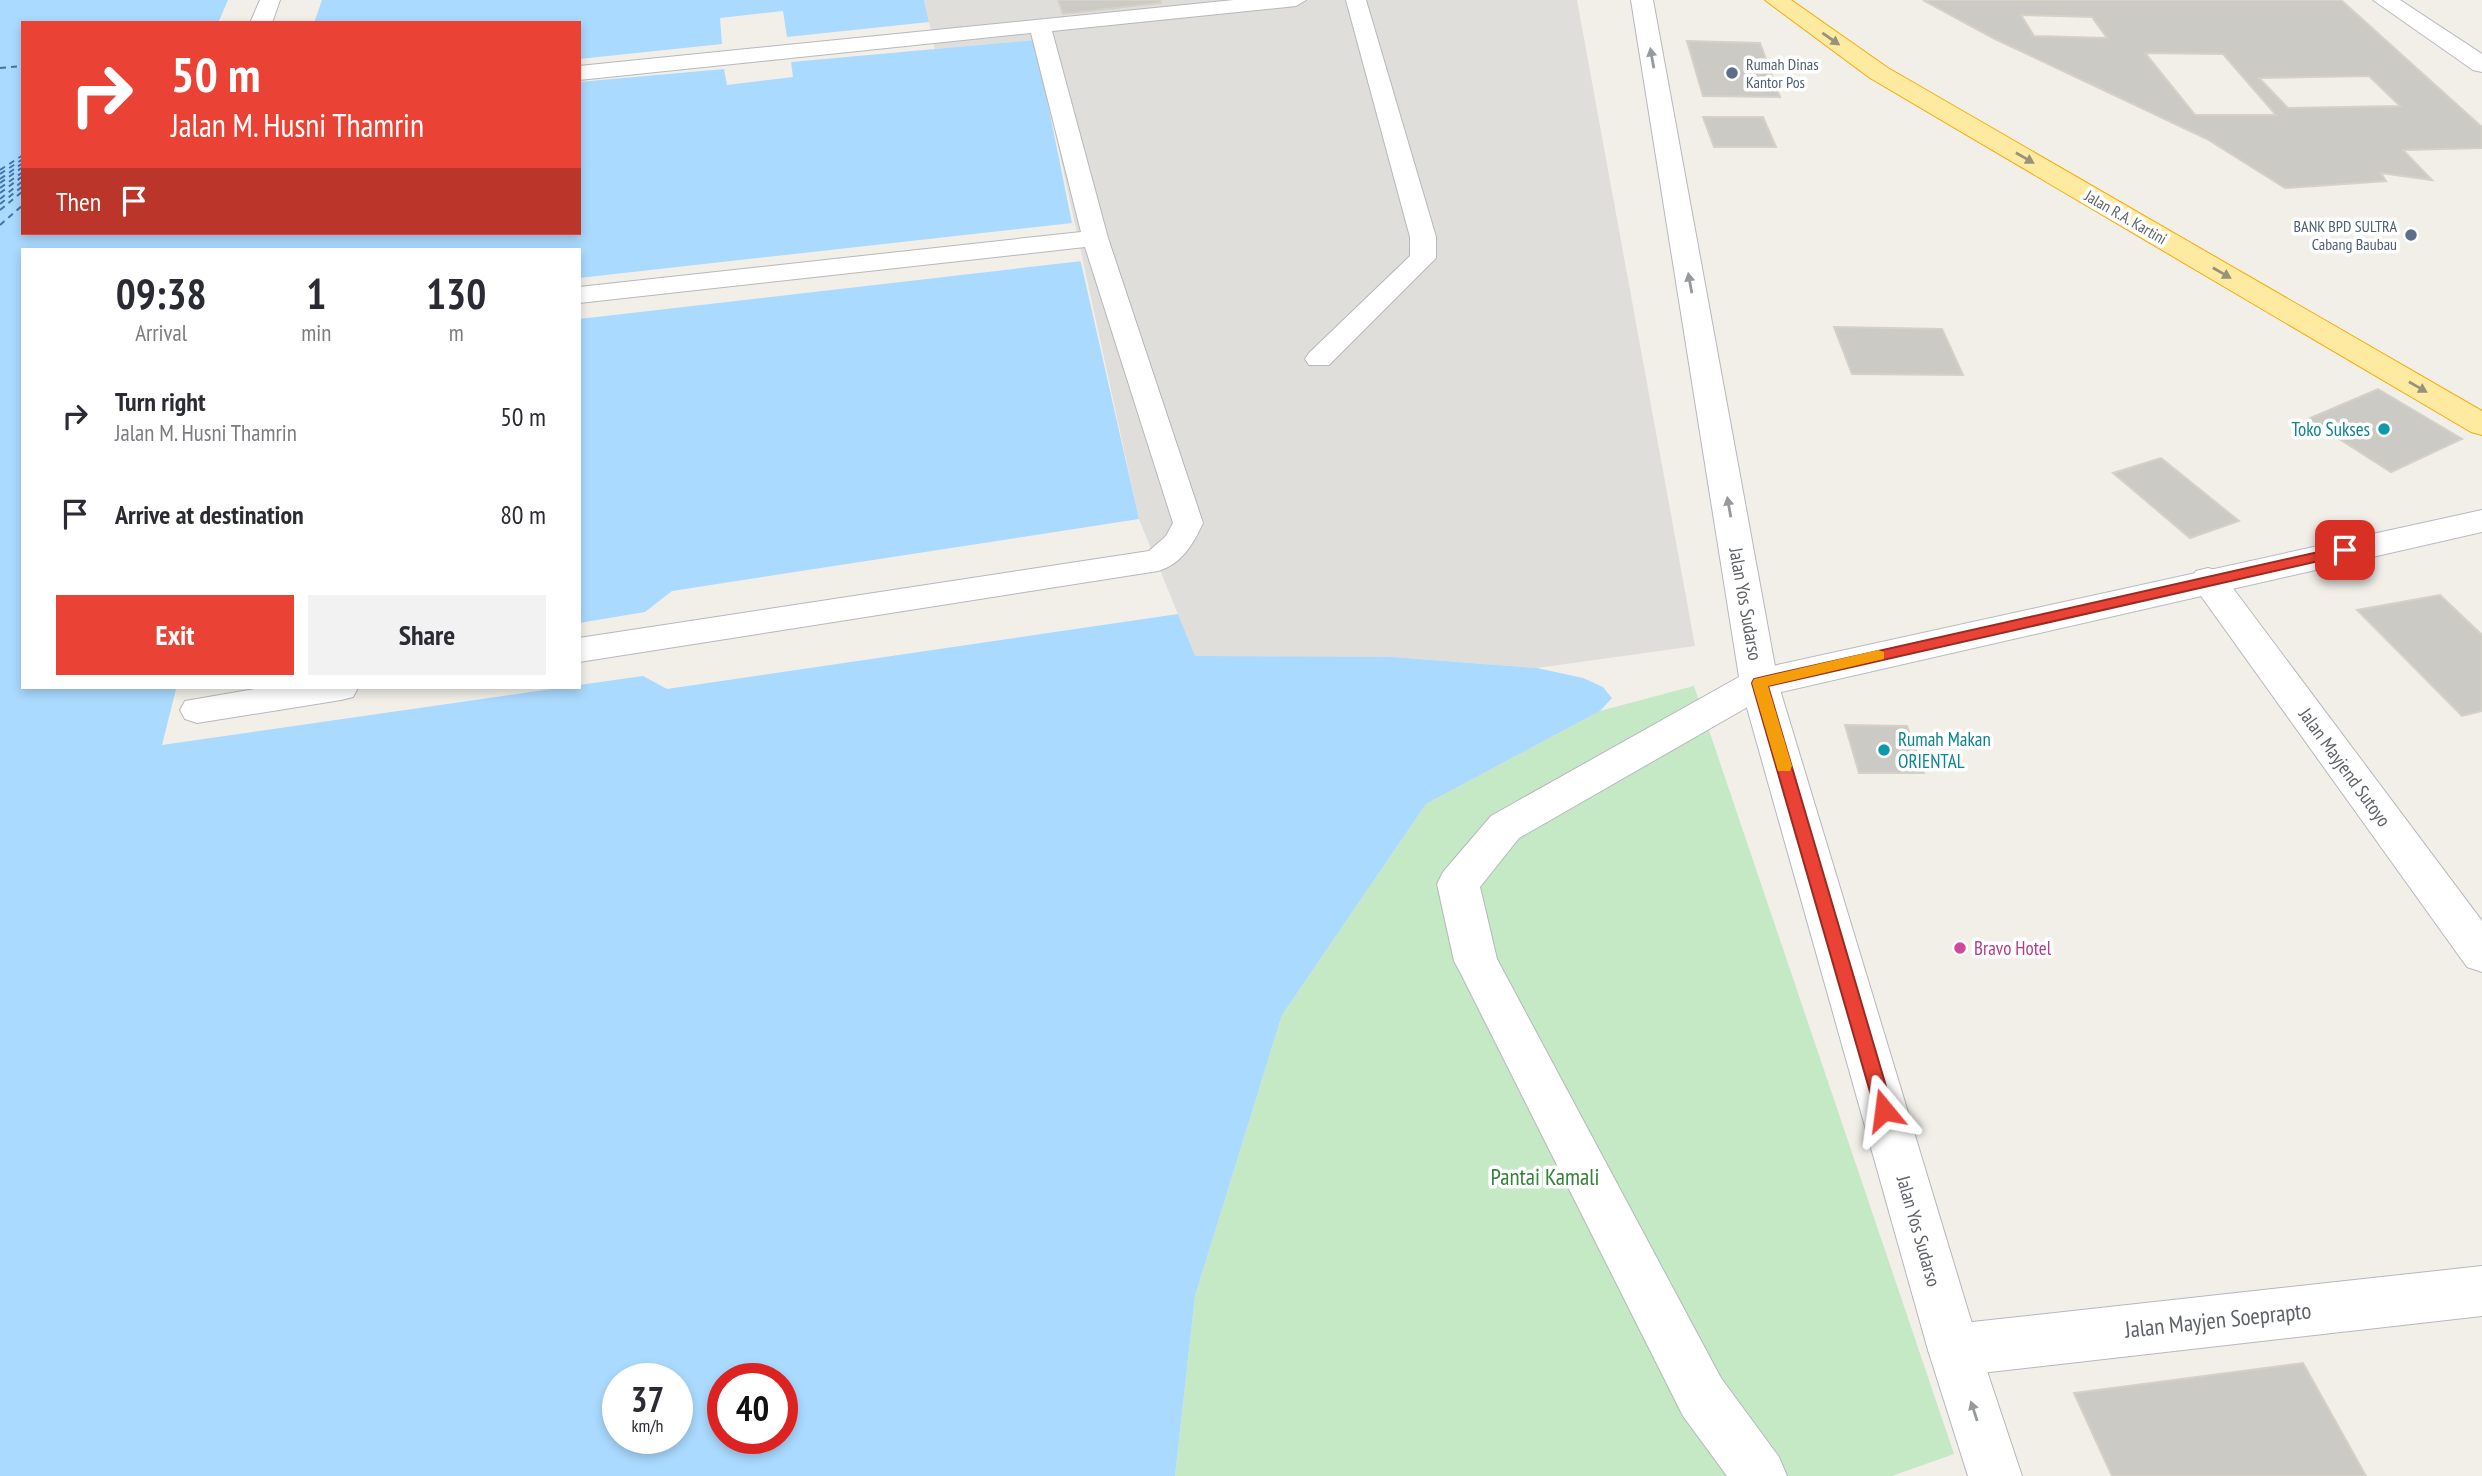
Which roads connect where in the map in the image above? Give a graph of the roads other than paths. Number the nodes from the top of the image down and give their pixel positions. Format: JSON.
{"nodes":[{"id":1,"x":270,"y":0,"type":"edge"},
{"id":2,"x":1296,"y":0,"type":"edge"},
{"id":3,"x":1356,"y":0,"type":"edge"},
{"id":4,"x":1642,"y":0,"type":"edge"},
{"id":5,"x":1776,"y":0,"type":"edge"},
{"id":6,"x":2384,"y":0,"type":"edge"},
{"id":7,"x":1230,"y":4,"type":"edge"},
{"id":8,"x":262,"y":21,"type":"edge"},
{"id":9,"x":1040,"y":26,"type":"junction"},
{"id":10,"x":2482,"y":65,"type":"edge"},
{"id":11,"x":581,"y":73,"type":"edge"},
{"id":12,"x":1095,"y":239,"type":"junction"},
{"id":13,"x":581,"y":295,"type":"edge"},
{"id":14,"x":1319,"y":359,"type":"dead end"},
{"id":15,"x":2482,"y":425,"type":"edge"},
{"id":16,"x":2482,"y":521,"type":"edge"},
{"id":17,"x":2208,"y":580,"type":"junction"},
{"id":18,"x":581,"y":650,"type":"edge"},
{"id":19,"x":1759,"y":683,"type":"junction"},
{"id":20,"x":334,"y":689,"type":"edge"},
{"id":21,"x":198,"y":710,"type":"dead end"},
{"id":22,"x":2482,"y":954,"type":"edge"},
{"id":23,"x":2482,"y":1291,"type":"edge"},
{"id":24,"x":1954,"y":1350,"type":"junction"},
{"id":25,"x":1760,"y":1476,"type":"edge"},
{"id":26,"x":1995,"y":1476,"type":"edge"}],
"edges":[{"from":1,"to":8,"type":"lane"},
{"from":2,"to":7,"type":"lane"},
{"from":3,"to":14,"type":"lane"},
{"from":19,"to":4,"type":"street","name":"Jalan Yos Sudarso","one_way":true},
{"from":5,"to":15,"type":"highway","name":"Jalan R.A. Kartini","one_way":true},
{"from":6,"to":10,"type":"street"},
{"from":7,"to":9,"type":"lane"},
{"from":9,"to":11,"type":"lane"},
{"from":9,"to":12,"type":"lane"},
{"from":12,"to":13,"type":"lane"},
{"from":12,"to":18,"type":"lane"},
{"from":16,"to":17,"type":"street"},
{"from":17,"to":19,"type":"street"},
{"from":17,"to":22,"type":"street","name":"Jalan Mayjend Sutoyo"},
{"from":19,"to":24,"type":"street","name":"Jalan Yos Sudarso"},
{"from":19,"to":25,"type":"street"},
{"from":20,"to":21,"type":"lane"},
{"from":23,"to":24,"type":"street","name":"Jalan Mayjen Soeprapto"},
{"from":26,"to":24,"type":"street","name":"Jalan Yos Sudarso","one_way":true}]}
